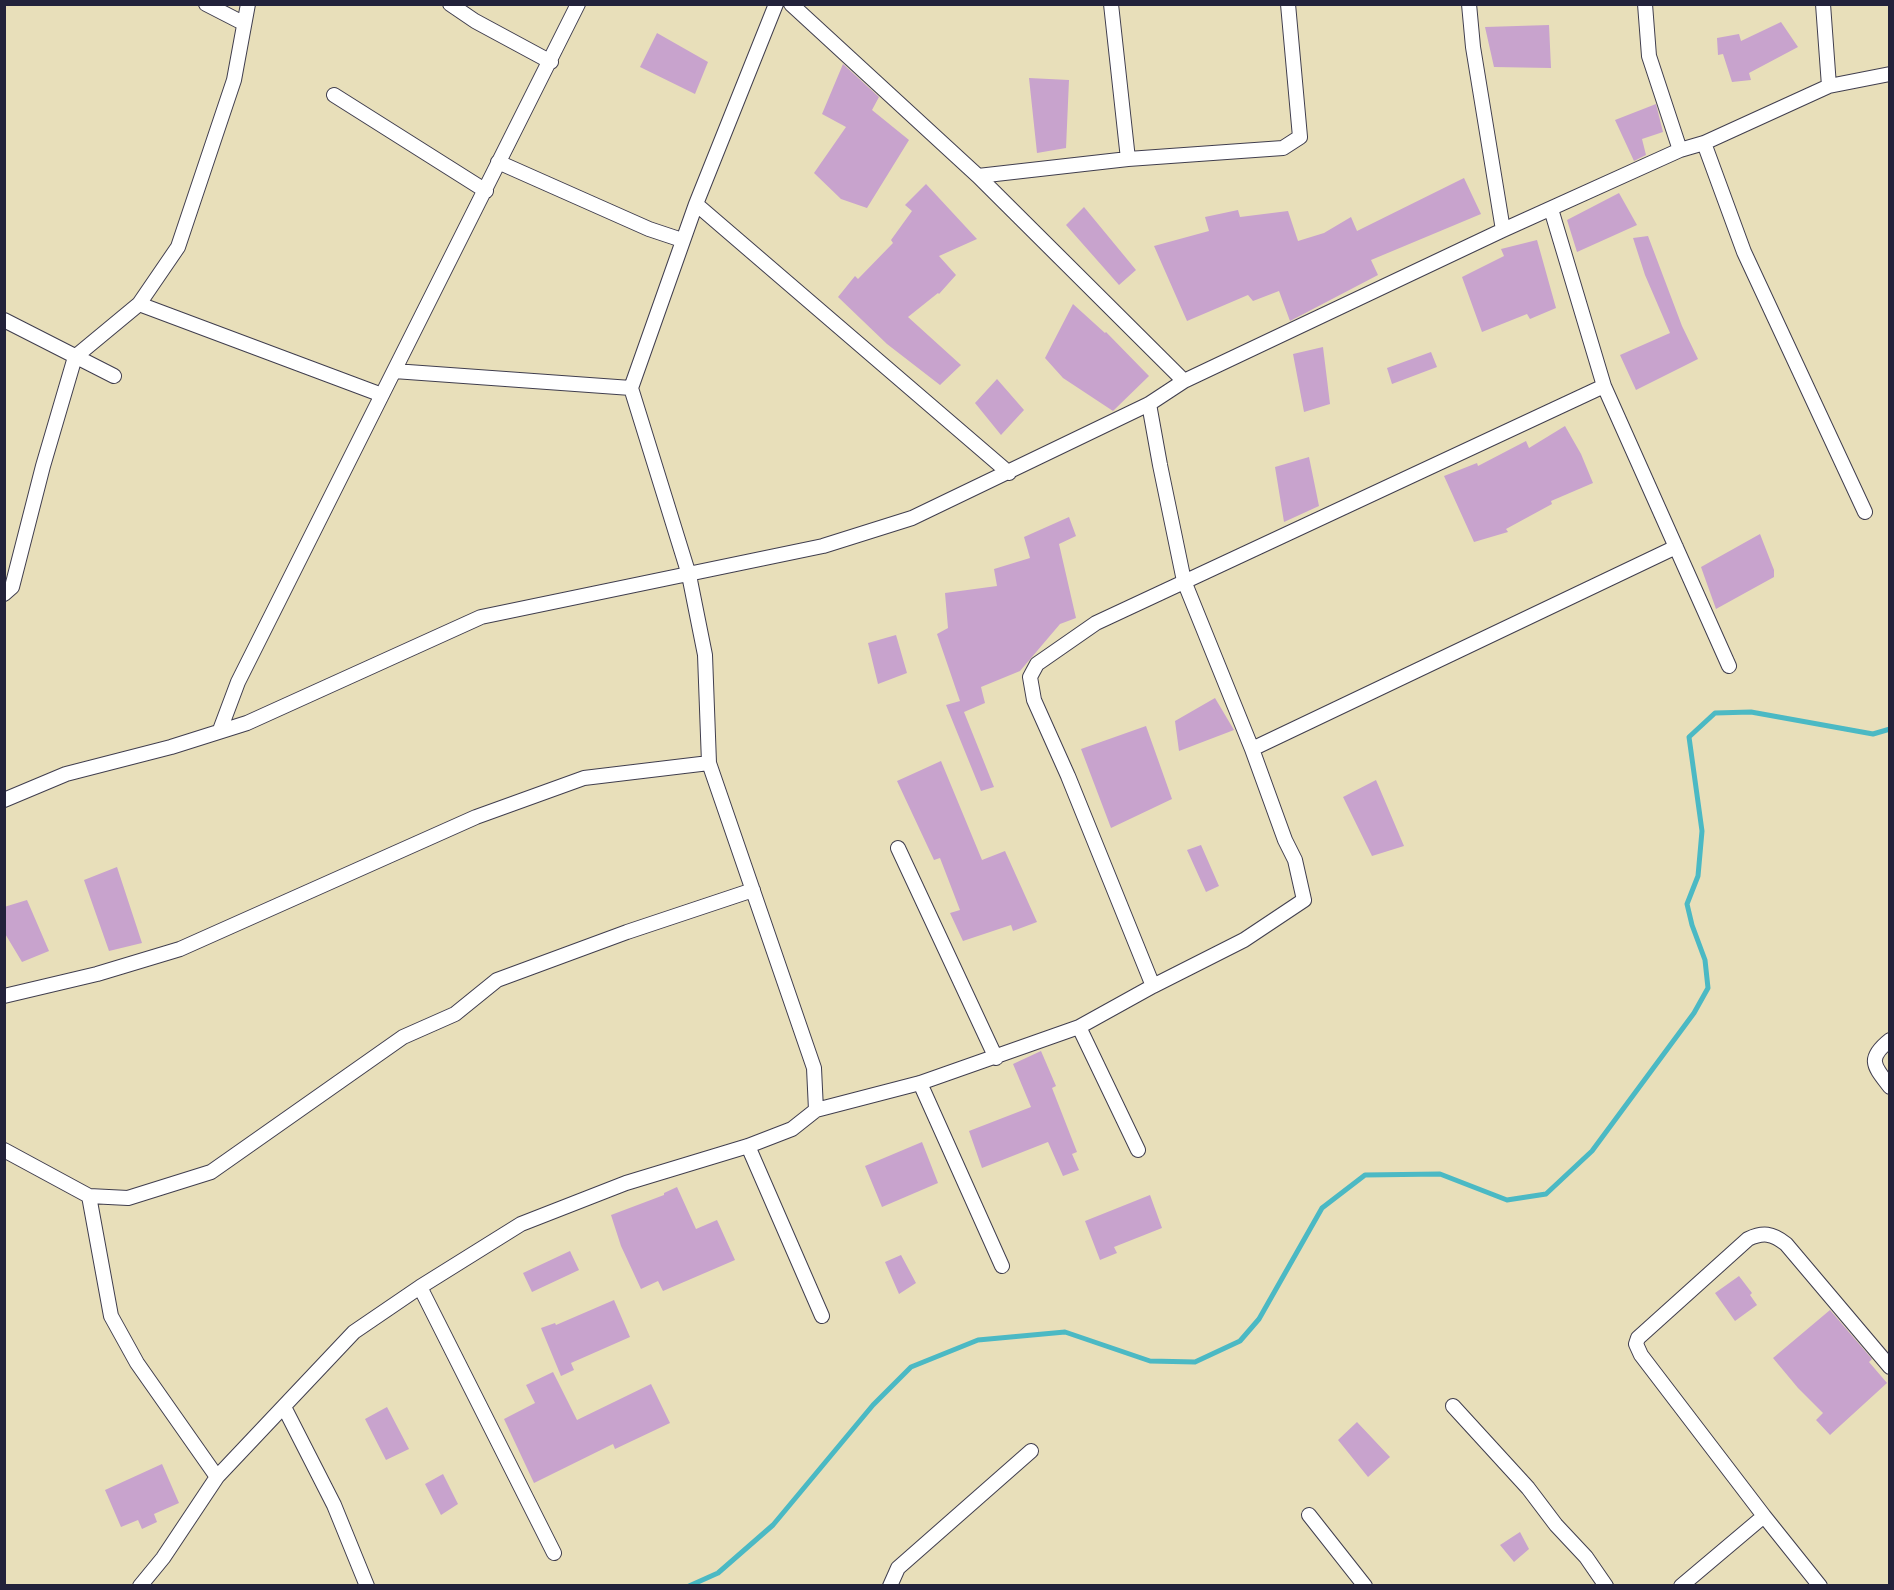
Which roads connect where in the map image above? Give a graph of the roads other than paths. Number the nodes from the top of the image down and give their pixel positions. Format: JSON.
{"nodes":[{"id":1,"x":206,"y":4,"type":"edge"},
{"id":2,"x":248,"y":4,"type":"edge"},
{"id":3,"x":450,"y":4,"type":"edge"},
{"id":4,"x":578,"y":4,"type":"edge"},
{"id":5,"x":776,"y":4,"type":"edge"},
{"id":6,"x":791,"y":4,"type":"edge"},
{"id":7,"x":1111,"y":4,"type":"edge"},
{"id":8,"x":1288,"y":4,"type":"edge"},
{"id":9,"x":1469,"y":4,"type":"edge"},
{"id":10,"x":1645,"y":4,"type":"edge"},
{"id":11,"x":1823,"y":4,"type":"edge"},
{"id":12,"x":243,"y":23,"type":"junction"},
{"id":13,"x":551,"y":62,"type":"junction"},
{"id":14,"x":1890,"y":74,"type":"edge"},
{"id":15,"x":1829,"y":86,"type":"junction"},
{"id":16,"x":334,"y":95,"type":"dead end"},
{"id":17,"x":1704,"y":142,"type":"junction"},
{"id":18,"x":1680,"y":150,"type":"junction"},
{"id":19,"x":1128,"y":159,"type":"junction"},
{"id":20,"x":498,"y":162,"type":"junction"},
{"id":21,"x":978,"y":176,"type":"junction"},
{"id":22,"x":486,"y":191,"type":"junction"},
{"id":23,"x":696,"y":204,"type":"junction"},
{"id":24,"x":1551,"y":208,"type":"junction"},
{"id":25,"x":1503,"y":230,"type":"junction"},
{"id":26,"x":682,"y":240,"type":"junction"},
{"id":27,"x":139,"y":304,"type":"junction"},
{"id":28,"x":4,"y":320,"type":"edge"},
{"id":29,"x":75,"y":357,"type":"junction"},
{"id":30,"x":394,"y":371,"type":"junction"},
{"id":31,"x":114,"y":376,"type":"dead end"},
{"id":32,"x":1184,"y":381,"type":"junction"},
{"id":33,"x":1604,"y":386,"type":"junction"},
{"id":34,"x":631,"y":388,"type":"junction"},
{"id":35,"x":382,"y":395,"type":"junction"},
{"id":36,"x":1149,"y":404,"type":"junction"},
{"id":37,"x":1009,"y":473,"type":"junction"},
{"id":38,"x":1865,"y":512,"type":"dead end"},
{"id":39,"x":1676,"y":547,"type":"junction"},
{"id":40,"x":689,"y":575,"type":"junction"},
{"id":41,"x":1184,"y":581,"type":"junction"},
{"id":42,"x":4,"y":594,"type":"edge"},
{"id":43,"x":1729,"y":666,"type":"dead end"},
{"id":44,"x":220,"y":730,"type":"junction"},
{"id":45,"x":1252,"y":749,"type":"junction"},
{"id":46,"x":709,"y":763,"type":"junction"},
{"id":47,"x":4,"y":800,"type":"edge"},
{"id":48,"x":898,"y":848,"type":"dead end"},
{"id":49,"x":753,"y":890,"type":"junction"},
{"id":50,"x":1153,"y":986,"type":"junction"},
{"id":51,"x":4,"y":996,"type":"edge"},
{"id":52,"x":1079,"y":1027,"type":"junction"},
{"id":53,"x":1890,"y":1040,"type":"edge"},
{"id":54,"x":996,"y":1058,"type":"junction"},
{"id":55,"x":920,"y":1083,"type":"junction"},
{"id":56,"x":1890,"y":1088,"type":"edge"},
{"id":57,"x":816,"y":1110,"type":"junction"},
{"id":58,"x":748,"y":1146,"type":"junction"},
{"id":59,"x":4,"y":1150,"type":"edge"},
{"id":60,"x":1138,"y":1150,"type":"dead end"},
{"id":61,"x":89,"y":1196,"type":"junction"},
{"id":62,"x":1002,"y":1266,"type":"dead end"},
{"id":63,"x":420,"y":1287,"type":"junction"},
{"id":64,"x":822,"y":1316,"type":"dead end"},
{"id":65,"x":1890,"y":1367,"type":"edge"},
{"id":66,"x":1452,"y":1406,"type":"dead end"},
{"id":67,"x":284,"y":1407,"type":"junction"},
{"id":68,"x":1031,"y":1450,"type":"dead end"},
{"id":69,"x":217,"y":1477,"type":"junction"},
{"id":70,"x":1309,"y":1515,"type":"dead end"},
{"id":71,"x":1764,"y":1516,"type":"junction"},
{"id":72,"x":554,"y":1553,"type":"dead end"},
{"id":73,"x":140,"y":1586,"type":"edge"},
{"id":74,"x":367,"y":1586,"type":"edge"},
{"id":75,"x":890,"y":1586,"type":"edge"},
{"id":76,"x":1365,"y":1586,"type":"edge"},
{"id":77,"x":1606,"y":1586,"type":"edge"},
{"id":78,"x":1681,"y":1586,"type":"edge"},
{"id":79,"x":1820,"y":1586,"type":"edge"}],
"edges":[{"from":1,"to":12,"type":"street"},
{"from":2,"to":12,"type":"street"},
{"from":3,"to":13,"type":"street"},
{"from":4,"to":13,"type":"street"},
{"from":5,"to":23,"type":"street"},
{"from":6,"to":21,"type":"street"},
{"from":7,"to":19,"type":"street"},
{"from":8,"to":19,"type":"street"},
{"from":9,"to":25,"type":"street"},
{"from":10,"to":18,"type":"street"},
{"from":11,"to":15,"type":"street"},
{"from":12,"to":27,"type":"street"},
{"from":13,"to":20,"type":"street"},
{"from":14,"to":15,"type":"street"},
{"from":15,"to":17,"type":"street"},
{"from":16,"to":22,"type":"street"},
{"from":17,"to":18,"type":"street"},
{"from":17,"to":38,"type":"street"},
{"from":18,"to":24,"type":"street"},
{"from":19,"to":21,"type":"street"},
{"from":20,"to":22,"type":"street"},
{"from":20,"to":26,"type":"street"},
{"from":21,"to":32,"type":"street"},
{"from":22,"to":30,"type":"street"},
{"from":23,"to":26,"type":"street"},
{"from":23,"to":37,"type":"street"},
{"from":24,"to":25,"type":"street"},
{"from":24,"to":33,"type":"street"},
{"from":25,"to":32,"type":"street"},
{"from":26,"to":34,"type":"street"},
{"from":27,"to":29,"type":"street"},
{"from":27,"to":35,"type":"street"},
{"from":28,"to":29,"type":"street"},
{"from":29,"to":31,"type":"street"},
{"from":29,"to":42,"type":"street"},
{"from":30,"to":34,"type":"street"},
{"from":30,"to":35,"type":"street"},
{"from":32,"to":36,"type":"street"},
{"from":33,"to":39,"type":"street"},
{"from":33,"to":41,"type":"street"},
{"from":34,"to":40,"type":"street"},
{"from":35,"to":44,"type":"street"},
{"from":36,"to":37,"type":"street"},
{"from":36,"to":41,"type":"street"},
{"from":37,"to":40,"type":"street"},
{"from":39,"to":43,"type":"street"},
{"from":39,"to":45,"type":"street"},
{"from":40,"to":44,"type":"street"},
{"from":40,"to":46,"type":"street"},
{"from":41,"to":45,"type":"street"},
{"from":41,"to":50,"type":"street"},
{"from":44,"to":47,"type":"street"},
{"from":45,"to":50,"type":"street"},
{"from":46,"to":49,"type":"street"},
{"from":46,"to":51,"type":"street"},
{"from":48,"to":54,"type":"street"},
{"from":49,"to":57,"type":"street"},
{"from":49,"to":61,"type":"street"},
{"from":50,"to":52,"type":"street"},
{"from":52,"to":54,"type":"street"},
{"from":52,"to":60,"type":"street"},
{"from":53,"to":56,"type":"street"},
{"from":54,"to":55,"type":"street"},
{"from":55,"to":57,"type":"street"},
{"from":55,"to":62,"type":"street"},
{"from":57,"to":58,"type":"street"},
{"from":58,"to":63,"type":"street"},
{"from":58,"to":64,"type":"street"},
{"from":59,"to":61,"type":"street"},
{"from":61,"to":69,"type":"street"},
{"from":63,"to":67,"type":"street"},
{"from":63,"to":72,"type":"street"},
{"from":65,"to":71,"type":"street"},
{"from":66,"to":77,"type":"street"},
{"from":67,"to":69,"type":"street"},
{"from":67,"to":74,"type":"street"},
{"from":68,"to":75,"type":"street"},
{"from":69,"to":73,"type":"street"},
{"from":70,"to":76,"type":"street"},
{"from":71,"to":78,"type":"street"},
{"from":71,"to":79,"type":"street"}]}
